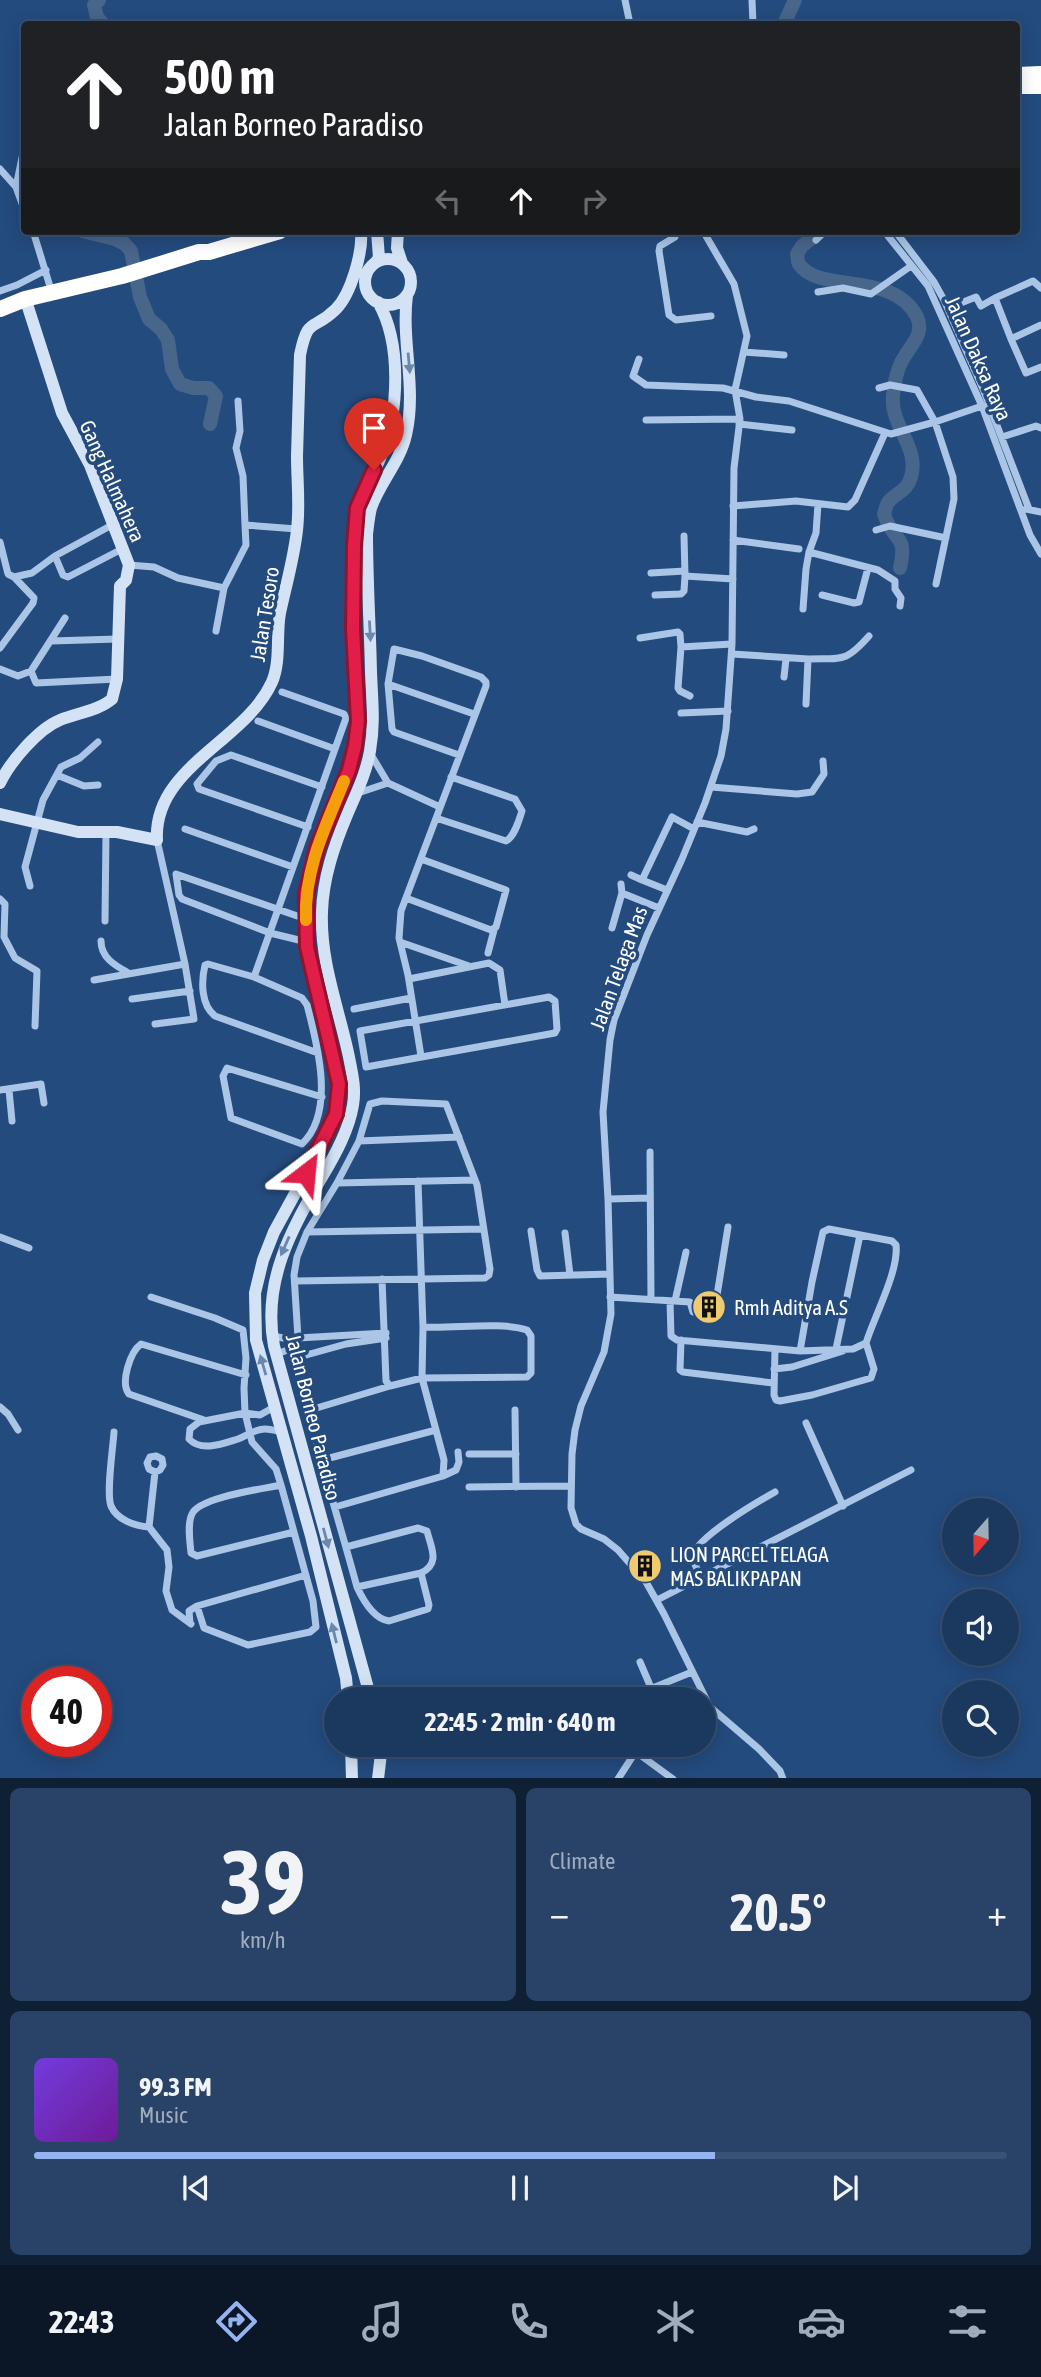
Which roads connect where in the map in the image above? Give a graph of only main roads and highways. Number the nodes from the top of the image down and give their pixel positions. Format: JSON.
{"nodes":[{"id":1,"x":1041,"y":74,"type":"edge"},
{"id":2,"x":1020,"y":75,"type":"edge"},
{"id":3,"x":1020,"y":86,"type":"edge"},
{"id":4,"x":1041,"y":86,"type":"edge"},
{"id":5,"x":266,"y":235,"type":"edge"},
{"id":6,"x":123,"y":280,"type":"junction"},
{"id":7,"x":13,"y":306,"type":"edge"}],
"edges":[{"from":1,"to":2,"type":"highway"},
{"from":3,"to":4,"type":"highway"},
{"from":5,"to":6,"type":"highway"},
{"from":6,"to":7,"type":"highway"},
{"from":6,"to":7,"type":"highway"}]}
